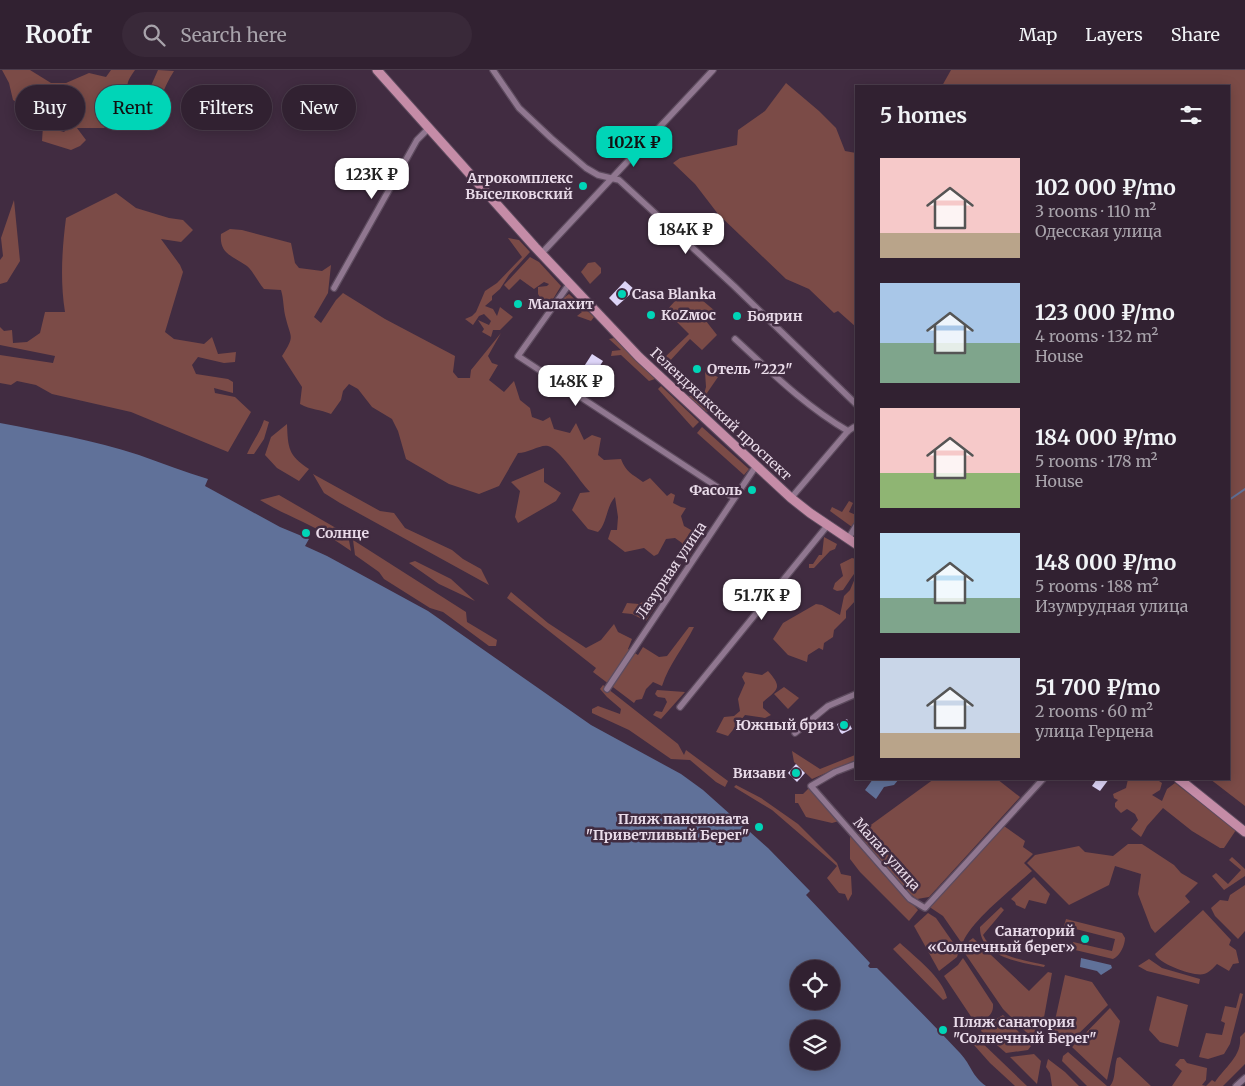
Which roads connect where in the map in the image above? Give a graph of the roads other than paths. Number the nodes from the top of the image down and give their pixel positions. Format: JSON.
{"nodes":[{"id":1,"x":377,"y":70,"type":"edge"},
{"id":2,"x":493,"y":70,"type":"edge"},
{"id":3,"x":713,"y":70,"type":"edge"},
{"id":4,"x":429,"y":128,"type":"junction"},
{"id":5,"x":611,"y":177,"type":"junction"},
{"id":6,"x":541,"y":254,"type":"junction"},
{"id":7,"x":570,"y":283,"type":"junction"},
{"id":8,"x":334,"y":288,"type":"dead end"},
{"id":9,"x":735,"y":339,"type":"dead end"},
{"id":10,"x":855,"y":403,"type":"edge"},
{"id":11,"x":855,"y":428,"type":"edge"},
{"id":12,"x":848,"y":431,"type":"junction"},
{"id":13,"x":756,"y":466,"type":"junction"},
{"id":14,"x":734,"y":498,"type":"junction"},
{"id":15,"x":791,"y":498,"type":"junction"},
{"id":16,"x":827,"y":526,"type":"junction"},
{"id":17,"x":852,"y":542,"type":"edge"},
{"id":18,"x":608,"y":689,"type":"dead end"},
{"id":19,"x":855,"y":694,"type":"edge"},
{"id":20,"x":680,"y":707,"type":"dead end"},
{"id":21,"x":795,"y":733,"type":"dead end"},
{"id":22,"x":855,"y":764,"type":"edge"},
{"id":23,"x":1042,"y":780,"type":"edge"},
{"id":24,"x":1180,"y":780,"type":"edge"},
{"id":25,"x":1245,"y":832,"type":"edge"},
{"id":26,"x":1245,"y":1078,"type":"edge"},
{"id":27,"x":1236,"y":1086,"type":"edge"}],
"edges":[{"from":1,"to":4,"type":"main road"},
{"from":2,"to":5,"type":"street"},
{"from":3,"to":5,"type":"street"},
{"from":4,"to":6,"type":"main road"},
{"from":4,"to":8,"type":"street"},
{"from":5,"to":6,"type":"street"},
{"from":5,"to":10,"type":"street"},
{"from":6,"to":7,"type":"main road"},
{"from":7,"to":13,"type":"main road","name":"Геленджикский проспект"},
{"from":7,"to":14,"type":"street"},
{"from":9,"to":12,"type":"street"},
{"from":11,"to":12,"type":"street"},
{"from":12,"to":15,"type":"street"},
{"from":13,"to":14,"type":"street","name":"Лазурная улица"},
{"from":13,"to":15,"type":"main road","name":"Геленджикский проспект"},
{"from":14,"to":18,"type":"street","name":"Лазурная улица"},
{"from":15,"to":16,"type":"main road","name":"Геленджикский проспект"},
{"from":16,"to":17,"type":"main road","name":"Геленджикский проспект"},
{"from":16,"to":20,"type":"street"},
{"from":19,"to":21,"type":"street"},
{"from":22,"to":23,"type":"street","name":"Малая улица"},
{"from":24,"to":25,"type":"main road"},
{"from":26,"to":27,"type":"street"}]}
